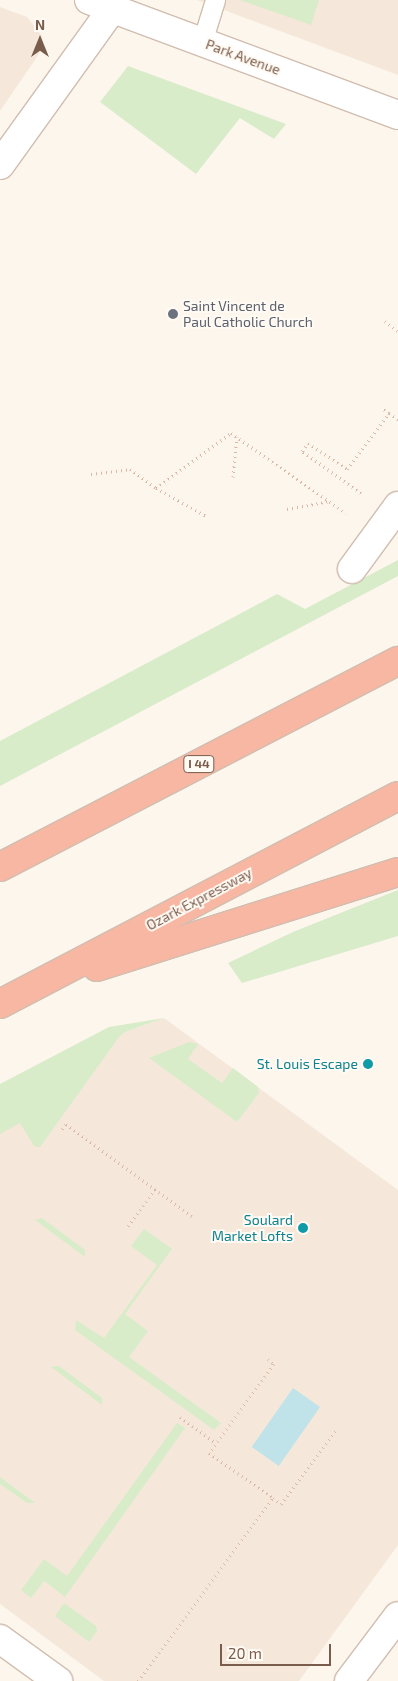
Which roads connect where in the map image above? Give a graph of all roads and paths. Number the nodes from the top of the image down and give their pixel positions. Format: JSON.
{"nodes":[{"id":1,"x":215,"y":0,"type":"edge"},
{"id":2,"x":100,"y":4,"type":"edge"},
{"id":3,"x":202,"y":42,"type":"junction"},
{"id":4,"x":398,"y":115,"type":"edge"},
{"id":5,"x":0,"y":165,"type":"edge"},
{"id":6,"x":385,"y":321,"type":"dead end"},
{"id":7,"x":398,"y":331,"type":"edge"},
{"id":8,"x":383,"y":409,"type":"dead end"},
{"id":9,"x":388,"y":413,"type":"junction"},
{"id":10,"x":398,"y":419,"type":"edge"},
{"id":11,"x":237,"y":437,"type":"junction"},
{"id":12,"x":91,"y":474,"type":"dead end"},
{"id":13,"x":233,"y":477,"type":"dead end"},
{"id":14,"x":156,"y":488,"type":"junction"},
{"id":15,"x":361,"y":493,"type":"dead end"},
{"id":16,"x":330,"y":501,"type":"junction"},
{"id":17,"x":398,"y":506,"type":"edge"},
{"id":18,"x":287,"y":509,"type":"dead end"},
{"id":19,"x":346,"y":513,"type":"dead end"},
{"id":20,"x":206,"y":516,"type":"dead end"},
{"id":21,"x":352,"y":569,"type":"dead end"},
{"id":22,"x":398,"y":661,"type":"edge"},
{"id":23,"x":398,"y":796,"type":"edge"},
{"id":24,"x":0,"y":867,"type":"edge"},
{"id":25,"x":398,"y":872,"type":"edge"},
{"id":26,"x":29,"y":988,"type":"junction"},
{"id":27,"x":0,"y":1004,"type":"edge"},
{"id":28,"x":62,"y":1129,"type":"dead end"},
{"id":29,"x":155,"y":1189,"type":"junction"},
{"id":30,"x":194,"y":1218,"type":"dead end"},
{"id":31,"x":128,"y":1226,"type":"dead end"},
{"id":32,"x":268,"y":1359,"type":"dead end"},
{"id":33,"x":180,"y":1417,"type":"dead end"},
{"id":34,"x":335,"y":1431,"type":"dead end"},
{"id":35,"x":216,"y":1443,"type":"junction"},
{"id":36,"x":273,"y":1498,"type":"junction"},
{"id":37,"x":398,"y":1616,"type":"edge"},
{"id":38,"x":0,"y":1639,"type":"edge"},
{"id":39,"x":58,"y":1681,"type":"edge"},
{"id":40,"x":138,"y":1681,"type":"edge"},
{"id":41,"x":349,"y":1681,"type":"edge"}],
"edges":[{"from":1,"to":3,"type":"lane"},
{"from":2,"to":3,"type":"street","name":"Park Avenue"},
{"from":2,"to":5,"type":"street"},
{"from":3,"to":4,"type":"street","name":"Park Avenue"},
{"from":6,"to":7,"type":"path"},
{"from":8,"to":9,"type":"path"},
{"from":9,"to":10,"type":"path"},
{"from":9,"to":15,"type":"path"},
{"from":11,"to":13,"type":"path"},
{"from":11,"to":14,"type":"path"},
{"from":11,"to":16,"type":"path"},
{"from":12,"to":14,"type":"path"},
{"from":14,"to":20,"type":"path"},
{"from":16,"to":18,"type":"path"},
{"from":16,"to":19,"type":"path"},
{"from":17,"to":21,"type":"street"},
{"from":22,"to":24,"type":"highway","number":"I 44"},
{"from":23,"to":26,"type":"highway","name":"Ozark Expressway"},
{"from":25,"to":26,"type":"highway"},
{"from":26,"to":27,"type":"highway","name":"Ozark Expressway"},
{"from":28,"to":29,"type":"path"},
{"from":29,"to":30,"type":"path"},
{"from":29,"to":31,"type":"path"},
{"from":32,"to":35,"type":"path"},
{"from":33,"to":35,"type":"path"},
{"from":34,"to":36,"type":"path"},
{"from":35,"to":36,"type":"path"},
{"from":36,"to":40,"type":"path"},
{"from":37,"to":41,"type":"street"},
{"from":38,"to":39,"type":"street"}]}
